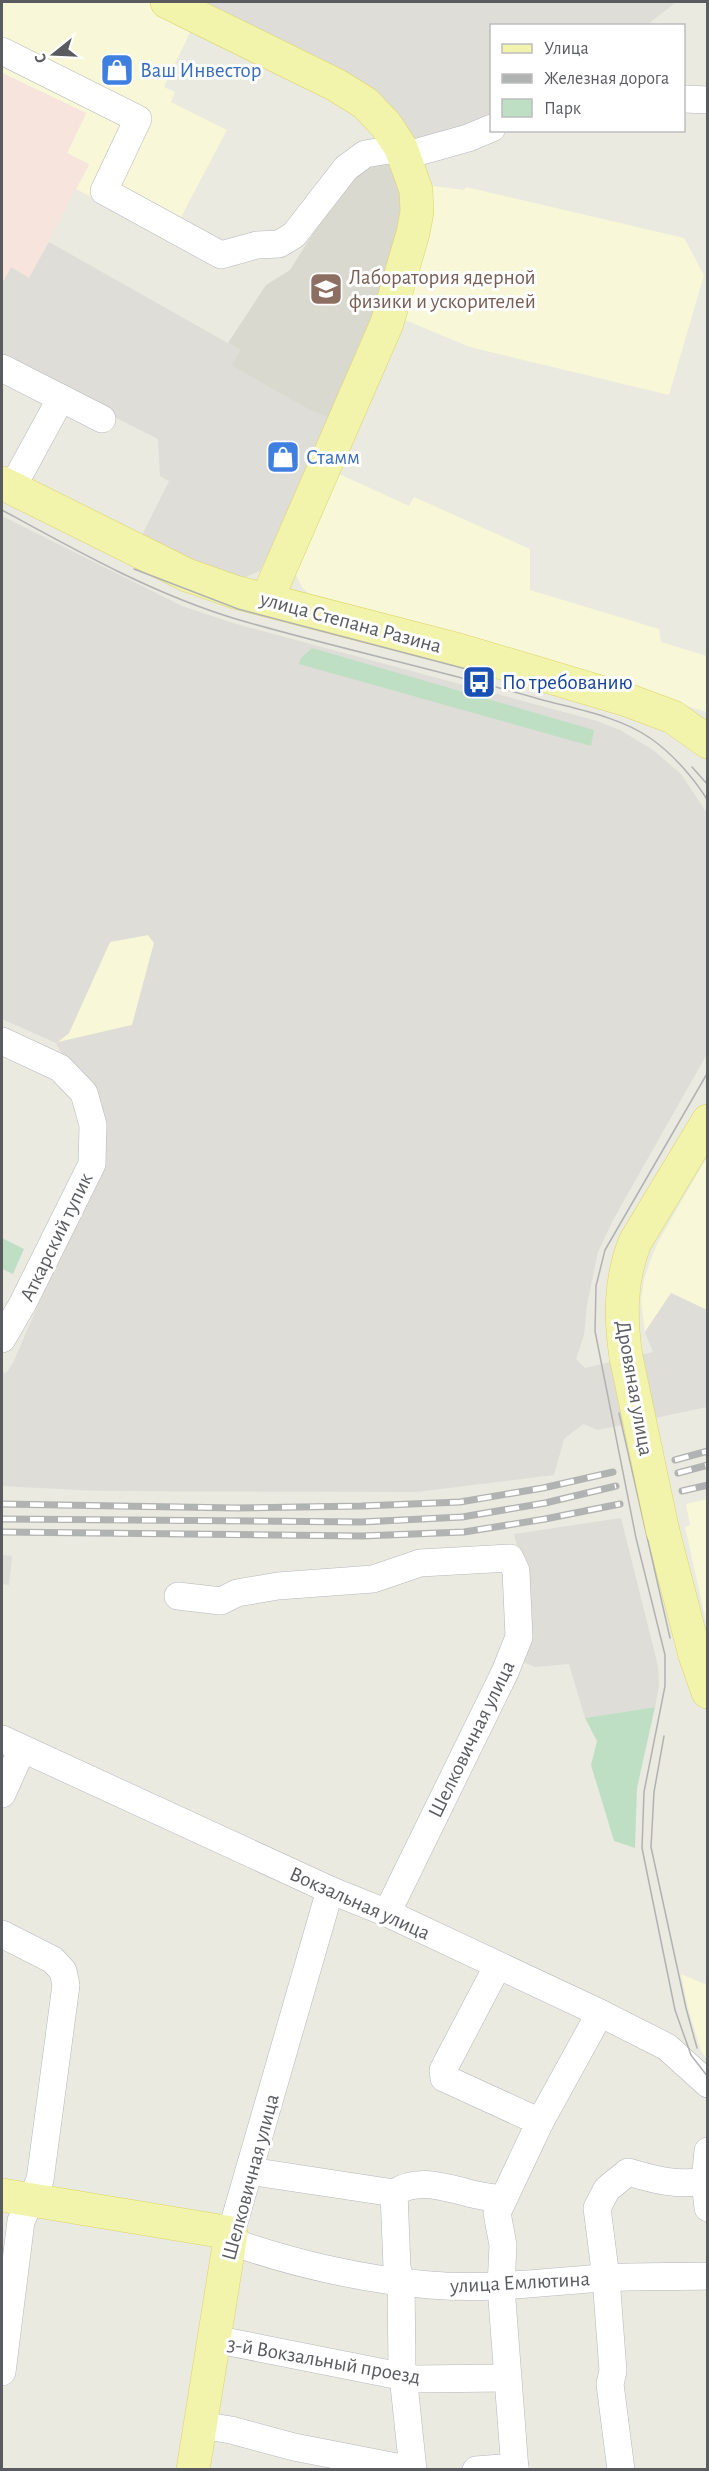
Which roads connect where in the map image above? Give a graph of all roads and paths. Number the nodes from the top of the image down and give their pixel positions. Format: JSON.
{"nodes":[{"id":1,"x":167,"y":2,"type":"edge"},
{"id":2,"x":2,"y":51,"type":"edge"},
{"id":3,"x":685,"y":99,"type":"edge"},
{"id":4,"x":708,"y":100,"type":"edge"},
{"id":5,"x":490,"y":129,"type":"edge"},
{"id":6,"x":403,"y":152,"type":"junction"},
{"id":7,"x":2,"y":368,"type":"edge"},
{"id":8,"x":61,"y":398,"type":"junction"},
{"id":9,"x":102,"y":419,"type":"dead end"},
{"id":10,"x":7,"y":485,"type":"edge"},
{"id":11,"x":267,"y":599,"type":"junction"},
{"id":12,"x":708,"y":742,"type":"edge"},
{"id":13,"x":2,"y":1041,"type":"edge"},
{"id":14,"x":708,"y":1121,"type":"edge"},
{"id":15,"x":2,"y":1339,"type":"edge"},
{"id":16,"x":178,"y":1596,"type":"dead end"},
{"id":17,"x":708,"y":1692,"type":"edge"},
{"id":18,"x":12,"y":1744,"type":"edge"},
{"id":19,"x":2,"y":1794,"type":"edge"},
{"id":20,"x":330,"y":1890,"type":"junction"},
{"id":21,"x":387,"y":1913,"type":"junction"},
{"id":22,"x":2,"y":1934,"type":"edge"},
{"id":23,"x":497,"y":1967,"type":"junction"},
{"id":24,"x":600,"y":2013,"type":"junction"},
{"id":25,"x":708,"y":2084,"type":"edge"},
{"id":26,"x":540,"y":2122,"type":"junction"},
{"id":27,"x":708,"y":2151,"type":"edge"},
{"id":28,"x":249,"y":2171,"type":"junction"},
{"id":29,"x":705,"y":2181,"type":"junction"},
{"id":30,"x":394,"y":2193,"type":"junction"},
{"id":31,"x":17,"y":2197,"type":"edge"},
{"id":32,"x":502,"y":2199,"type":"junction"},
{"id":33,"x":708,"y":2208,"type":"edge"},
{"id":34,"x":230,"y":2237,"type":"junction"},
{"id":35,"x":708,"y":2276,"type":"edge"},
{"id":36,"x":606,"y":2278,"type":"junction"},
{"id":37,"x":401,"y":2280,"type":"junction"},
{"id":38,"x":501,"y":2286,"type":"junction"},
{"id":39,"x":214,"y":2339,"type":"junction"},
{"id":40,"x":2,"y":2372,"type":"edge"},
{"id":41,"x":405,"y":2377,"type":"junction"},
{"id":42,"x":507,"y":2378,"type":"junction"},
{"id":43,"x":200,"y":2425,"type":"junction"},
{"id":44,"x":515,"y":2468,"type":"edge"},
{"id":45,"x":193,"y":2469,"type":"edge"},
{"id":46,"x":412,"y":2469,"type":"edge"},
{"id":47,"x":476,"y":2469,"type":"edge"},
{"id":48,"x":621,"y":2469,"type":"edge"}],
"edges":[{"from":1,"to":6,"type":"main road"},
{"from":2,"to":6,"type":"street"},
{"from":3,"to":4,"type":"street"},
{"from":5,"to":6,"type":"street"},
{"from":6,"to":11,"type":"main road"},
{"from":7,"to":8,"type":"street"},
{"from":8,"to":9,"type":"street"},
{"from":8,"to":10,"type":"street"},
{"from":10,"to":11,"type":"main road","name":"улица Степана Разина"},
{"from":11,"to":12,"type":"main road","name":"улица Степана Разина"},
{"from":13,"to":15,"type":"street","name":"Аткарский тупик"},
{"from":14,"to":17,"type":"main road","name":"Дровяная улица","bridge":true},
{"from":16,"to":21,"type":"street","name":"Шелковичная улица"},
{"from":18,"to":19,"type":"street"},
{"from":18,"to":20,"type":"street","name":"Вокзальная улица"},
{"from":20,"to":21,"type":"street","name":"Вокзальная улица"},
{"from":20,"to":28,"type":"street","name":"Шелковичная улица"},
{"from":21,"to":23,"type":"street","name":"Вокзальная улица"},
{"from":22,"to":31,"type":"street"},
{"from":23,"to":24,"type":"street","name":"Вокзальная улица"},
{"from":23,"to":26,"type":"street"},
{"from":24,"to":25,"type":"street","name":"Вокзальная улица"},
{"from":24,"to":26,"type":"street"},
{"from":26,"to":32,"type":"street"},
{"from":27,"to":29,"type":"street"},
{"from":28,"to":30,"type":"street"},
{"from":28,"to":34,"type":"street","name":"Шелковичная улица"},
{"from":29,"to":33,"type":"street"},
{"from":29,"to":36,"type":"street"},
{"from":30,"to":32,"type":"street"},
{"from":30,"to":37,"type":"street"},
{"from":31,"to":34,"type":"main road","name":"улица Емлютина"},
{"from":31,"to":40,"type":"street"},
{"from":32,"to":38,"type":"street"},
{"from":34,"to":37,"type":"street","name":"улица Емлютина"},
{"from":34,"to":39,"type":"main road","name":"Шелковичная улица"},
{"from":35,"to":36,"type":"street","name":"улица Емлютина"},
{"from":36,"to":38,"type":"street","name":"улица Емлютина"},
{"from":36,"to":48,"type":"street"},
{"from":37,"to":38,"type":"street","name":"улица Емлютина"},
{"from":37,"to":41,"type":"street"},
{"from":38,"to":42,"type":"street"},
{"from":39,"to":41,"type":"street","name":"3-й Вокзальный проезд"},
{"from":39,"to":43,"type":"main road","name":"Шелковичная улица"},
{"from":41,"to":42,"type":"street","name":"3-й Вокзальный проезд"},
{"from":41,"to":46,"type":"street"},
{"from":42,"to":44,"type":"street"},
{"from":43,"to":45,"type":"main road","name":"Шелковичная улица"},
{"from":43,"to":46,"type":"street"},
{"from":44,"to":47,"type":"street"}]}
